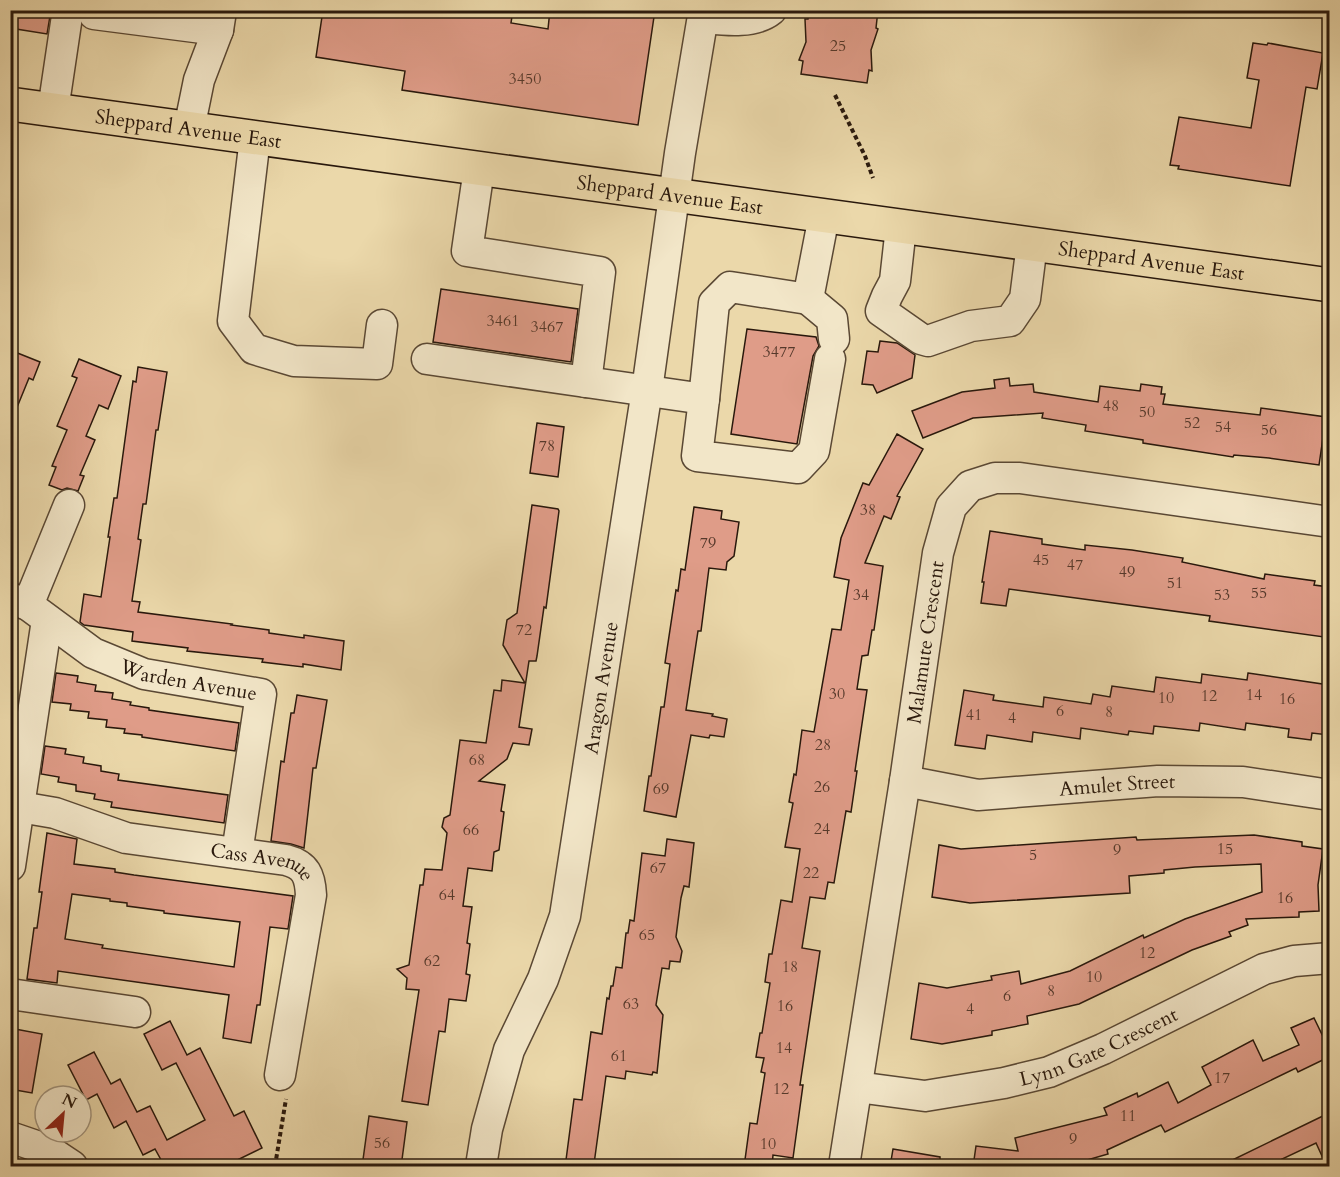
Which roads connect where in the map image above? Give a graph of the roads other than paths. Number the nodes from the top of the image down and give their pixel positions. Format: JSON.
{"nodes":[{"id":1,"x":771,"y":10,"type":"edge"},
{"id":2,"x":703,"y":14,"type":"edge"},
{"id":3,"x":219,"y":20,"type":"edge"},
{"id":4,"x":10,"y":104,"type":"edge"},
{"id":5,"x":53,"y":110,"type":"junction"},
{"id":6,"x":189,"y":129,"type":"junction"},
{"id":7,"x":255,"y":138,"type":"junction"},
{"id":8,"x":479,"y":169,"type":"junction"},
{"id":9,"x":674,"y":195,"type":"junction"},
{"id":10,"x":824,"y":216,"type":"junction"},
{"id":11,"x":901,"y":227,"type":"junction"},
{"id":12,"x":1032,"y":244,"type":"junction"},
{"id":13,"x":1329,"y":285,"type":"edge"},
{"id":14,"x":808,"y":299,"type":"junction"},
{"id":15,"x":382,"y":325,"type":"dead end"},
{"id":16,"x":427,"y":359,"type":"dead end"},
{"id":17,"x":586,"y":382,"type":"junction"},
{"id":18,"x":647,"y":390,"type":"junction"},
{"id":19,"x":704,"y":399,"type":"junction"},
{"id":20,"x":69,"y":505,"type":"dead end"},
{"id":21,"x":1329,"y":522,"type":"edge"},
{"id":22,"x":28,"y":608,"type":"edge"},
{"id":23,"x":906,"y":781,"type":"junction"},
{"id":24,"x":1329,"y":795,"type":"edge"},
{"id":25,"x":20,"y":807,"type":"junction"},
{"id":26,"x":237,"y":853,"type":"junction"},
{"id":27,"x":10,"y":866,"type":"edge"},
{"id":28,"x":1329,"y":958,"type":"edge"},
{"id":29,"x":10,"y":994,"type":"edge"},
{"id":30,"x":135,"y":1012,"type":"dead end"},
{"id":31,"x":280,"y":1075,"type":"road end"},
{"id":32,"x":857,"y":1087,"type":"junction"},
{"id":33,"x":10,"y":1137,"type":"edge"},
{"id":34,"x":72,"y":1167,"type":"edge"},
{"id":35,"x":481,"y":1167,"type":"edge"},
{"id":36,"x":844,"y":1167,"type":"edge"}],
"edges":[{"from":1,"to":2,"type":"street"},
{"from":2,"to":9,"type":"street","name":"Aragon Avenue"},
{"from":3,"to":5,"type":"street"},
{"from":3,"to":6,"type":"street"},
{"from":4,"to":5,"type":"main road","name":"Sheppard Avenue East"},
{"from":5,"to":6,"type":"main road","name":"Sheppard Avenue East"},
{"from":6,"to":7,"type":"main road","name":"Sheppard Avenue East"},
{"from":7,"to":8,"type":"main road","name":"Sheppard Avenue East"},
{"from":7,"to":15,"type":"street"},
{"from":8,"to":9,"type":"main road","name":"Sheppard Avenue East"},
{"from":8,"to":17,"type":"street"},
{"from":9,"to":10,"type":"main road","name":"Sheppard Avenue East"},
{"from":9,"to":18,"type":"street","name":"Aragon Avenue"},
{"from":10,"to":11,"type":"main road","name":"Sheppard Avenue East"},
{"from":10,"to":14,"type":"street"},
{"from":11,"to":12,"type":"main road","name":"Sheppard Avenue East"},
{"from":11,"to":12,"type":"street"},
{"from":12,"to":13,"type":"main road","name":"Sheppard Avenue East"},
{"from":14,"to":19,"type":"street"},
{"from":14,"to":19,"type":"street"},
{"from":16,"to":17,"type":"street"},
{"from":17,"to":18,"type":"street"},
{"from":18,"to":19,"type":"street"},
{"from":18,"to":35,"type":"street","name":"Aragon Avenue"},
{"from":20,"to":22,"type":"street"},
{"from":21,"to":23,"type":"street","name":"Malamute Crescent"},
{"from":22,"to":25,"type":"street"},
{"from":22,"to":26,"type":"street","name":"Warden Avenue"},
{"from":23,"to":24,"type":"street","name":"Amulet Street"},
{"from":23,"to":32,"type":"street","name":"Malamute Crescent"},
{"from":25,"to":26,"type":"street","name":"Cass Avenue"},
{"from":25,"to":27,"type":"street"},
{"from":26,"to":31,"type":"street","name":"Cass Avenue"},
{"from":28,"to":32,"type":"street","name":"Lynn Gate Crescent"},
{"from":29,"to":30,"type":"street"},
{"from":32,"to":36,"type":"street","name":"Malamute Crescent"},
{"from":33,"to":34,"type":"street"}]}
